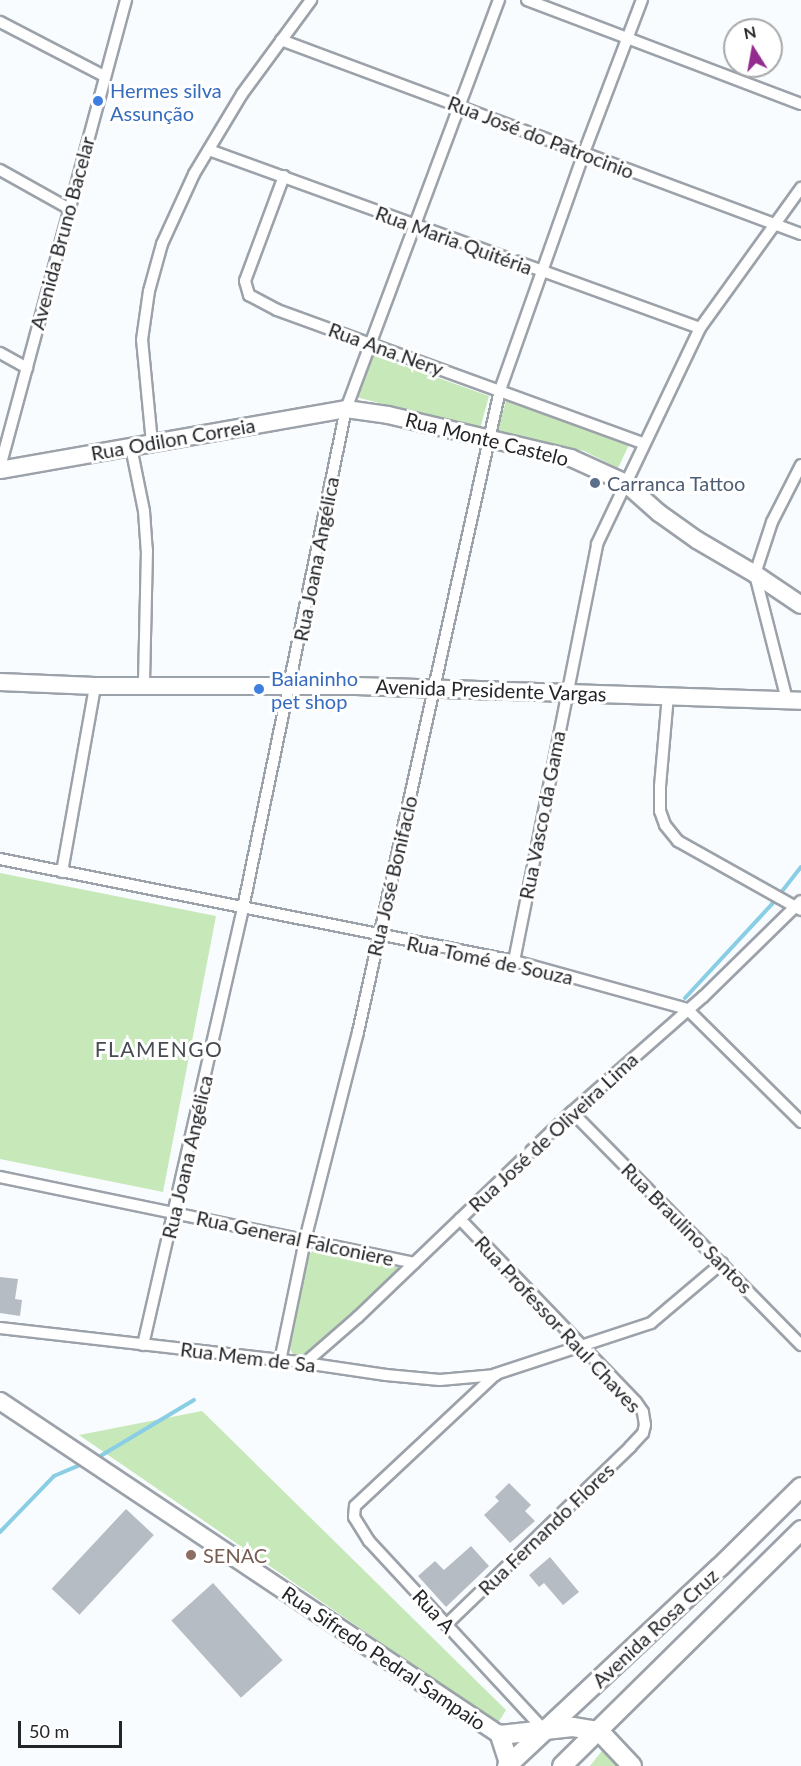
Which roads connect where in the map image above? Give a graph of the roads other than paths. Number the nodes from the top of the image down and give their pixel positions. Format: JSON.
{"nodes":[{"id":1,"x":126,"y":0,"type":"edge"},
{"id":2,"x":311,"y":0,"type":"edge"},
{"id":3,"x":499,"y":0,"type":"edge"},
{"id":4,"x":527,"y":0,"type":"edge"},
{"id":5,"x":642,"y":0,"type":"edge"},
{"id":6,"x":0,"y":22,"type":"edge"},
{"id":7,"x":628,"y":38,"type":"junction"},
{"id":8,"x":281,"y":40,"type":"junction"},
{"id":9,"x":104,"y":76,"type":"junction"},
{"id":10,"x":801,"y":104,"type":"edge"},
{"id":11,"x":460,"y":106,"type":"junction"},
{"id":12,"x":209,"y":150,"type":"junction"},
{"id":13,"x":583,"y":155,"type":"junction"},
{"id":14,"x":0,"y":171,"type":"edge"},
{"id":15,"x":284,"y":176,"type":"junction"},
{"id":16,"x":801,"y":188,"type":"edge"},
{"id":17,"x":68,"y":208,"type":"junction"},
{"id":18,"x":774,"y":223,"type":"junction"},
{"id":19,"x":412,"y":226,"type":"junction"},
{"id":20,"x":801,"y":234,"type":"edge"},
{"id":21,"x":543,"y":272,"type":"junction"},
{"id":22,"x":700,"y":328,"type":"junction"},
{"id":23,"x":369,"y":344,"type":"junction"},
{"id":24,"x":0,"y":353,"type":"edge"},
{"id":25,"x":27,"y":368,"type":"junction"},
{"id":26,"x":500,"y":390,"type":"junction"},
{"id":27,"x":346,"y":409,"type":"junction"},
{"id":28,"x":488,"y":437,"type":"junction"},
{"id":29,"x":152,"y":443,"type":"junction"},
{"id":30,"x":643,"y":443,"type":"junction"},
{"id":31,"x":131,"y":447,"type":"junction"},
{"id":32,"x":801,"y":465,"type":"edge"},
{"id":33,"x":0,"y":469,"type":"edge"},
{"id":34,"x":624,"y":482,"type":"junction"},
{"id":35,"x":755,"y":574,"type":"junction"},
{"id":36,"x":801,"y":605,"type":"edge"},
{"id":37,"x":0,"y":682,"type":"edge"},
{"id":38,"x":144,"y":684,"type":"junction"},
{"id":39,"x":290,"y":685,"type":"junction"},
{"id":40,"x":95,"y":686,"type":"junction"},
{"id":41,"x":434,"y":691,"type":"junction"},
{"id":42,"x":566,"y":693,"type":"junction"},
{"id":43,"x":668,"y":695,"type":"junction"},
{"id":44,"x":794,"y":700,"type":"edge"},
{"id":45,"x":0,"y":859,"type":"edge"},
{"id":46,"x":62,"y":872,"type":"junction"},
{"id":47,"x":800,"y":906,"type":"edge"},
{"id":48,"x":243,"y":908,"type":"junction"},
{"id":49,"x":378,"y":936,"type":"junction"},
{"id":50,"x":514,"y":961,"type":"junction"},
{"id":51,"x":687,"y":1009,"type":"junction"},
{"id":52,"x":572,"y":1112,"type":"junction"},
{"id":53,"x":801,"y":1122,"type":"edge"},
{"id":54,"x":0,"y":1177,"type":"edge"},
{"id":55,"x":174,"y":1212,"type":"junction"},
{"id":56,"x":460,"y":1219,"type":"junction"},
{"id":57,"x":305,"y":1240,"type":"junction"},
{"id":58,"x":414,"y":1263,"type":"junction"},
{"id":59,"x":722,"y":1263,"type":"junction"},
{"id":60,"x":0,"y":1328,"type":"edge"},
{"id":61,"x":143,"y":1345,"type":"junction"},
{"id":62,"x":801,"y":1345,"type":"edge"},
{"id":63,"x":583,"y":1346,"type":"junction"},
{"id":64,"x":280,"y":1361,"type":"junction"},
{"id":65,"x":305,"y":1363,"type":"junction"},
{"id":66,"x":496,"y":1374,"type":"junction"},
{"id":67,"x":0,"y":1401,"type":"edge"},
{"id":68,"x":643,"y":1433,"type":"joint"},
{"id":69,"x":801,"y":1487,"type":"edge"},
{"id":70,"x":801,"y":1530,"type":"edge"},
{"id":71,"x":447,"y":1624,"type":"junction"},
{"id":72,"x":580,"y":1697,"type":"junction"},
{"id":73,"x":573,"y":1727,"type":"junction"},
{"id":74,"x":544,"y":1730,"type":"junction"},
{"id":75,"x":598,"y":1731,"type":"junction"},
{"id":76,"x":500,"y":1735,"type":"junction"},
{"id":77,"x":575,"y":1761,"type":"edge"},
{"id":78,"x":509,"y":1765,"type":"edge"},
{"id":79,"x":632,"y":1766,"type":"edge"}],
"edges":[{"from":1,"to":9,"type":"street","name":"Avenida Bruno Bacelar"},
{"from":2,"to":8,"type":"street"},
{"from":3,"to":11,"type":"street","name":"Rua Joana Angélica"},
{"from":4,"to":7,"type":"street"},
{"from":5,"to":7,"type":"street","name":"Rua José Bonifaclo"},
{"from":6,"to":9,"type":"street"},
{"from":7,"to":10,"type":"street"},
{"from":7,"to":13,"type":"street","name":"Rua José Bonifaclo"},
{"from":8,"to":11,"type":"street","name":"Rua José do Patrocinio"},
{"from":8,"to":12,"type":"street"},
{"from":9,"to":17,"type":"street","name":"Avenida Bruno Bacelar"},
{"from":11,"to":13,"type":"street","name":"Rua José do Patrocinio"},
{"from":11,"to":19,"type":"street","name":"Rua Joana Angélica"},
{"from":12,"to":15,"type":"street","name":"Rua Maria Quitéria"},
{"from":12,"to":29,"type":"street"},
{"from":13,"to":18,"type":"street","name":"Rua José do Patrocinio"},
{"from":13,"to":21,"type":"street","name":"Rua José Bonifaclo"},
{"from":14,"to":17,"type":"street"},
{"from":15,"to":19,"type":"street","name":"Rua Maria Quitéria"},
{"from":15,"to":23,"type":"street","name":"Rua Ana Nery"},
{"from":16,"to":18,"type":"street","name":"Rua Vasco da Gama"},
{"from":17,"to":25,"type":"street","name":"Avenida Bruno Bacelar"},
{"from":18,"to":20,"type":"street","name":"Rua José do Patrocinio"},
{"from":18,"to":22,"type":"street","name":"Rua Vasco da Gama"},
{"from":19,"to":21,"type":"street","name":"Rua Maria Quitéria"},
{"from":19,"to":23,"type":"street","name":"Rua Joana Angélica"},
{"from":21,"to":22,"type":"street","name":"Rua Maria Quitéria"},
{"from":21,"to":26,"type":"street","name":"Rua José Bonifaclo"},
{"from":22,"to":30,"type":"street","name":"Rua Vasco da Gama"},
{"from":23,"to":26,"type":"street","name":"Rua Ana Nery"},
{"from":23,"to":27,"type":"street","name":"Rua Joana Angélica"},
{"from":24,"to":25,"type":"street"},
{"from":25,"to":33,"type":"street","name":"Avenida Bruno Bacelar"},
{"from":26,"to":28,"type":"street","name":"Rua José Bonifaclo"},
{"from":26,"to":30,"type":"street","name":"Rua Ana Nery"},
{"from":27,"to":28,"type":"main road","name":"Rua Monte Castelo"},
{"from":27,"to":29,"type":"main road","name":"Rua Odilon Correia"},
{"from":27,"to":39,"type":"street","name":"Rua Joana Angélica"},
{"from":28,"to":34,"type":"main road","name":"Rua Monte Castelo"},
{"from":28,"to":41,"type":"street","name":"Rua José Bonifaclo"},
{"from":29,"to":31,"type":"main road","name":"Rua Odilon Correia"},
{"from":30,"to":34,"type":"street","name":"Rua Vasco da Gama"},
{"from":31,"to":33,"type":"main road","name":"Rua Odilon Correia"},
{"from":31,"to":38,"type":"street"},
{"from":32,"to":35,"type":"street"},
{"from":34,"to":35,"type":"main road","name":"Rua Monte Castelo"},
{"from":34,"to":42,"type":"street","name":"Rua Vasco da Gama"},
{"from":35,"to":36,"type":"main road","name":"Rua Monte Castelo"},
{"from":35,"to":44,"type":"street"},
{"from":37,"to":40,"type":"main road","name":"Avenida Presidente Vargas"},
{"from":38,"to":39,"type":"main road","name":"Avenida Presidente Vargas"},
{"from":38,"to":40,"type":"main road","name":"Avenida Presidente Vargas"},
{"from":39,"to":41,"type":"main road","name":"Avenida Presidente Vargas"},
{"from":39,"to":48,"type":"street","name":"Rua Joana Angélica"},
{"from":40,"to":46,"type":"street"},
{"from":41,"to":42,"type":"main road","name":"Avenida Presidente Vargas"},
{"from":41,"to":49,"type":"street","name":"Rua José Bonifaclo"},
{"from":42,"to":43,"type":"main road","name":"Avenida Presidente Vargas"},
{"from":42,"to":50,"type":"street","name":"Rua Vasco da Gama"},
{"from":43,"to":44,"type":"main road","name":"Avenida Presidente Vargas"},
{"from":43,"to":47,"type":"street"},
{"from":45,"to":46,"type":"street","name":"Rua Tomé de Souza"},
{"from":46,"to":48,"type":"street","name":"Rua Tomé de Souza"},
{"from":47,"to":51,"type":"street","name":"Rua José de Oliveira Lima"},
{"from":48,"to":49,"type":"street","name":"Rua Tomé de Souza"},
{"from":48,"to":55,"type":"street","name":"Rua Joana Angélica"},
{"from":49,"to":50,"type":"street","name":"Rua Tomé de Souza"},
{"from":49,"to":57,"type":"street","name":"Rua José Bonifaclo"},
{"from":50,"to":51,"type":"street","name":"Rua Tomé de Souza"},
{"from":51,"to":52,"type":"street","name":"Rua José de Oliveira Lima"},
{"from":51,"to":53,"type":"street","name":"Rua Tomé de Souza"},
{"from":52,"to":56,"type":"street","name":"Rua José de Oliveira Lima"},
{"from":52,"to":59,"type":"street","name":"Rua Braulino Santos"},
{"from":54,"to":55,"type":"street","name":"Rua General Falconiere"},
{"from":55,"to":57,"type":"street","name":"Rua General Falconiere"},
{"from":55,"to":61,"type":"street","name":"Rua Joana Angélica"},
{"from":56,"to":58,"type":"street","name":"Rua José de Oliveira Lima"},
{"from":56,"to":63,"type":"street","name":"Rua Professor Raul Chaves"},
{"from":57,"to":58,"type":"street","name":"Rua General Falconiere"},
{"from":57,"to":64,"type":"street","name":"Rua José Bonifaclo"},
{"from":58,"to":65,"type":"street","name":"Rua José de Oliveira Lima"},
{"from":59,"to":62,"type":"street","name":"Rua Braulino Santos"},
{"from":59,"to":63,"type":"street"},
{"from":60,"to":61,"type":"street","name":"Rua Mem de Sa"},
{"from":61,"to":64,"type":"street","name":"Rua Mem de Sa"},
{"from":63,"to":66,"type":"street"},
{"from":63,"to":68,"type":"street","name":"Rua Professor Raul Chaves"},
{"from":64,"to":65,"type":"street","name":"Rua Mem de Sa"},
{"from":65,"to":66,"type":"street","name":"Rua Mem de Sa"},
{"from":66,"to":71,"type":"street","name":"Rua A"},
{"from":67,"to":76,"type":"main road","name":"Rua Sifredo Pedral Sampaio"},
{"from":68,"to":71,"type":"street","name":"Rua Fernando Flores"},
{"from":69,"to":72,"type":"main road","name":"Avenida Rosa Cruz"},
{"from":70,"to":75,"type":"main road","name":"Avenida Rosa Cruz"},
{"from":71,"to":74,"type":"street","name":"Rua A"},
{"from":72,"to":73,"type":"main road"},
{"from":72,"to":74,"type":"main road","name":"Avenida Rosa Cruz"},
{"from":73,"to":74,"type":"main road"},
{"from":73,"to":75,"type":"main road"},
{"from":73,"to":77,"type":"main road"},
{"from":74,"to":76,"type":"main road"},
{"from":74,"to":78,"type":"main road","name":"Avenida Rosa Cruz"},
{"from":75,"to":77,"type":"main road","name":"Avenida Rosa Cruz"},
{"from":75,"to":79,"type":"main road"},
{"from":76,"to":78,"type":"main road"}]}
